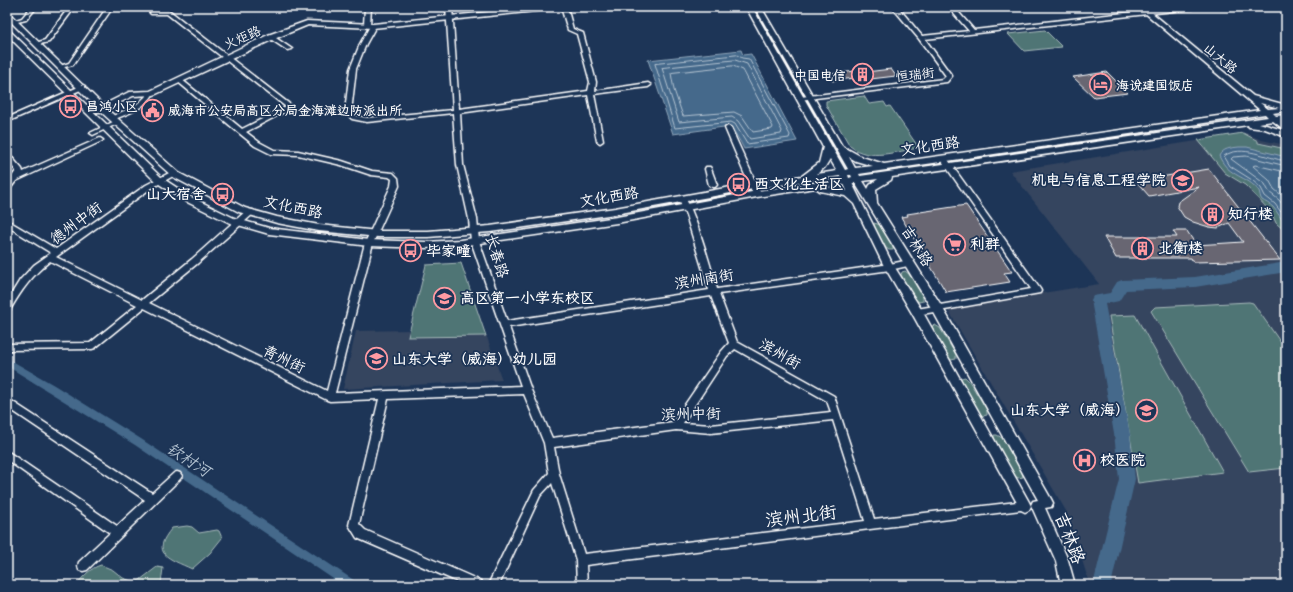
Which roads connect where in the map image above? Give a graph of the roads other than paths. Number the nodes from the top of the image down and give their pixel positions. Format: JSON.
{"nodes":[{"id":1,"x":34,"y":7,"type":"edge"},
{"id":2,"x":72,"y":7,"type":"edge"},
{"id":3,"x":110,"y":7,"type":"edge"},
{"id":4,"x":156,"y":7,"type":"edge"},
{"id":5,"x":368,"y":7,"type":"edge"},
{"id":6,"x":449,"y":7,"type":"edge"},
{"id":7,"x":555,"y":7,"type":"edge"},
{"id":8,"x":564,"y":7,"type":"edge"},
{"id":9,"x":749,"y":7,"type":"edge"},
{"id":10,"x":758,"y":7,"type":"edge"},
{"id":11,"x":895,"y":7,"type":"edge"},
{"id":12,"x":951,"y":7,"type":"edge"},
{"id":13,"x":1141,"y":7,"type":"edge"},
{"id":14,"x":1192,"y":7,"type":"edge"},
{"id":15,"x":516,"y":9,"type":"edge"},
{"id":16,"x":1147,"y":12,"type":"junction"},
{"id":17,"x":7,"y":14,"type":"edge"},
{"id":18,"x":449,"y":18,"type":"junction"},
{"id":19,"x":15,"y":22,"type":"junction"},
{"id":20,"x":370,"y":26,"type":"junction"},
{"id":21,"x":7,"y":30,"type":"edge"},
{"id":22,"x":973,"y":32,"type":"junction"},
{"id":23,"x":271,"y":37,"type":"junction"},
{"id":24,"x":921,"y":38,"type":"junction"},
{"id":25,"x":38,"y":44,"type":"junction"},
{"id":26,"x":289,"y":49,"type":"dead end"},
{"id":27,"x":226,"y":57,"type":"junction"},
{"id":28,"x":62,"y":67,"type":"junction"},
{"id":29,"x":179,"y":80,"type":"junction"},
{"id":30,"x":648,"y":84,"type":"dead end"},
{"id":31,"x":83,"y":88,"type":"junction"},
{"id":32,"x":1243,"y":91,"type":"junction"},
{"id":33,"x":70,"y":93,"type":"junction"},
{"id":34,"x":151,"y":93,"type":"junction"},
{"id":35,"x":591,"y":93,"type":"junction"},
{"id":36,"x":810,"y":98,"type":"junction"},
{"id":37,"x":801,"y":99,"type":"junction"},
{"id":38,"x":102,"y":108,"type":"junction"},
{"id":39,"x":1286,"y":108,"type":"edge"},
{"id":40,"x":455,"y":110,"type":"junction"},
{"id":41,"x":1268,"y":112,"type":"junction"},
{"id":42,"x":91,"y":113,"type":"junction"},
{"id":43,"x":1231,"y":117,"type":"junction"},
{"id":44,"x":1286,"y":117,"type":"edge"},
{"id":45,"x":1275,"y":118,"type":"junction"},
{"id":46,"x":7,"y":120,"type":"edge"},
{"id":47,"x":115,"y":120,"type":"junction"},
{"id":48,"x":1240,"y":124,"type":"junction"},
{"id":49,"x":106,"y":127,"type":"junction"},
{"id":50,"x":728,"y":128,"type":"dead end"},
{"id":51,"x":1286,"y":128,"type":"edge"},
{"id":52,"x":241,"y":132,"type":"junction"},
{"id":53,"x":93,"y":133,"type":"dead end"},
{"id":54,"x":1286,"y":134,"type":"edge"},
{"id":55,"x":100,"y":140,"type":"dead end"},
{"id":56,"x":600,"y":141,"type":"dead end"},
{"id":57,"x":827,"y":147,"type":"junction"},
{"id":58,"x":838,"y":147,"type":"junction"},
{"id":59,"x":7,"y":156,"type":"edge"},
{"id":60,"x":946,"y":162,"type":"junction"},
{"id":61,"x":708,"y":169,"type":"dead end"},
{"id":62,"x":892,"y":170,"type":"junction"},
{"id":63,"x":173,"y":173,"type":"junction"},
{"id":64,"x":855,"y":176,"type":"junction"},
{"id":65,"x":844,"y":177,"type":"junction"},
{"id":66,"x":14,"y":179,"type":"junction"},
{"id":67,"x":158,"y":180,"type":"junction"},
{"id":68,"x":806,"y":183,"type":"junction"},
{"id":69,"x":713,"y":185,"type":"dead end"},
{"id":70,"x":7,"y":188,"type":"edge"},
{"id":71,"x":755,"y":190,"type":"junction"},
{"id":72,"x":683,"y":198,"type":"junction"},
{"id":73,"x":873,"y":204,"type":"junction"},
{"id":74,"x":858,"y":205,"type":"junction"},
{"id":75,"x":687,"y":208,"type":"junction"},
{"id":76,"x":250,"y":212,"type":"junction"},
{"id":77,"x":239,"y":222,"type":"junction"},
{"id":78,"x":7,"y":224,"type":"edge"},
{"id":79,"x":474,"y":231,"type":"junction"},
{"id":80,"x":373,"y":234,"type":"junction"},
{"id":81,"x":475,"y":241,"type":"junction"},
{"id":82,"x":369,"y":243,"type":"junction"},
{"id":83,"x":53,"y":256,"type":"junction"},
{"id":84,"x":909,"y":263,"type":"junction"},
{"id":85,"x":890,"y":267,"type":"junction"},
{"id":86,"x":714,"y":292,"type":"junction"},
{"id":87,"x":142,"y":304,"type":"junction"},
{"id":88,"x":7,"y":308,"type":"edge"},
{"id":89,"x":937,"y":308,"type":"junction"},
{"id":90,"x":917,"y":312,"type":"junction"},
{"id":91,"x":504,"y":325,"type":"junction"},
{"id":92,"x":734,"y":344,"type":"junction"},
{"id":93,"x":7,"y":347,"type":"edge"},
{"id":94,"x":527,"y":390,"type":"junction"},
{"id":95,"x":384,"y":395,"type":"junction"},
{"id":96,"x":330,"y":397,"type":"junction"},
{"id":97,"x":7,"y":402,"type":"edge"},
{"id":98,"x":835,"y":416,"type":"junction"},
{"id":99,"x":676,"y":426,"type":"junction"},
{"id":100,"x":549,"y":443,"type":"junction"},
{"id":101,"x":7,"y":455,"type":"edge"},
{"id":102,"x":554,"y":474,"type":"junction"},
{"id":103,"x":177,"y":476,"type":"dead end"},
{"id":104,"x":153,"y":499,"type":"junction"},
{"id":105,"x":1036,"y":505,"type":"junction"},
{"id":106,"x":871,"y":525,"type":"junction"},
{"id":107,"x":118,"y":533,"type":"junction"},
{"id":108,"x":581,"y":560,"type":"junction"},
{"id":109,"x":83,"y":566,"type":"dead end"},
{"id":110,"x":477,"y":585,"type":"edge"},
{"id":111,"x":493,"y":585,"type":"edge"},
{"id":112,"x":582,"y":585,"type":"edge"},
{"id":113,"x":1068,"y":585,"type":"edge"}],
"edges":[{"from":1,"to":19,"type":"street"},
{"from":2,"to":25,"type":"street"},
{"from":3,"to":28,"type":"street"},
{"from":4,"to":27,"type":"street"},
{"from":5,"to":20,"type":"street"},
{"from":6,"to":18,"type":"street","name":"长春路"},
{"from":7,"to":15,"type":"main road","name":"火炬路"},
{"from":8,"to":35,"type":"street"},
{"from":9,"to":37,"type":"main road","name":"吉林路"},
{"from":10,"to":36,"type":"main road","name":"吉林路"},
{"from":11,"to":24,"type":"street"},
{"from":12,"to":22,"type":"street"},
{"from":13,"to":16,"type":"main road","name":"山大路"},
{"from":14,"to":16,"type":"street"},
{"from":15,"to":18,"type":"main road","name":"火炬路"},
{"from":16,"to":22,"type":"street"},
{"from":16,"to":32,"type":"main road","name":"山大路"},
{"from":17,"to":19,"type":"main road","name":"文化西路"},
{"from":18,"to":20,"type":"main road","name":"火炬路"},
{"from":18,"to":40,"type":"street","name":"长春路"},
{"from":19,"to":25,"type":"main road","name":"文化西路"},
{"from":20,"to":23,"type":"main road","name":"火炬路"},
{"from":20,"to":40,"type":"street"},
{"from":21,"to":33,"type":"main road","name":"文化西路"},
{"from":22,"to":24,"type":"street"},
{"from":23,"to":26,"type":"street"},
{"from":23,"to":27,"type":"main road","name":"火炬路"},
{"from":24,"to":36,"type":"street","name":"恒瑞街"},
{"from":25,"to":28,"type":"main road","name":"文化西路"},
{"from":27,"to":29,"type":"main road","name":"火炬路"},
{"from":27,"to":52,"type":"street"},
{"from":28,"to":31,"type":"main road","name":"文化西路"},
{"from":29,"to":34,"type":"main road","name":"火炬路"},
{"from":29,"to":52,"type":"street"},
{"from":30,"to":35,"type":"street"},
{"from":31,"to":33,"type":"street"},
{"from":31,"to":38,"type":"main road","name":"文化西路"},
{"from":32,"to":39,"type":"main road"},
{"from":32,"to":41,"type":"main road","name":"山大路"},
{"from":32,"to":43,"type":"main road"},
{"from":33,"to":42,"type":"main road","name":"文化西路"},
{"from":33,"to":46,"type":"street"},
{"from":34,"to":38,"type":"main road","name":"火炬路"},
{"from":34,"to":47,"type":"street"},
{"from":35,"to":40,"type":"street"},
{"from":35,"to":56,"type":"street"},
{"from":36,"to":37,"type":"street","name":"恒瑞街"},
{"from":36,"to":58,"type":"main road","name":"吉林路"},
{"from":37,"to":57,"type":"main road","name":"吉林路"},
{"from":38,"to":42,"type":"main road","name":"火炬路"},
{"from":38,"to":47,"type":"main road","name":"文化西路"},
{"from":39,"to":41,"type":"main road","name":"文化西路"},
{"from":40,"to":79,"type":"street","name":"长春路"},
{"from":41,"to":43,"type":"main road","name":"文化西路"},
{"from":41,"to":45,"type":"main road","name":"山大路"},
{"from":42,"to":49,"type":"main road","name":"文化西路"},
{"from":43,"to":60,"type":"main road","name":"文化西路"},
{"from":44,"to":45,"type":"main road","name":"文化西路"},
{"from":45,"to":48,"type":"main road","name":"文化西路"},
{"from":45,"to":51,"type":"main road","name":"山大路"},
{"from":47,"to":49,"type":"street"},
{"from":47,"to":63,"type":"main road","name":"文化西路"},
{"from":48,"to":54,"type":"main road"},
{"from":48,"to":60,"type":"main road","name":"文化西路"},
{"from":49,"to":53,"type":"street"},
{"from":49,"to":67,"type":"main road","name":"文化西路"},
{"from":50,"to":71,"type":"street"},
{"from":52,"to":80,"type":"street"},
{"from":55,"to":66,"type":"street"},
{"from":57,"to":65,"type":"main road","name":"吉林路"},
{"from":57,"to":68,"type":"main road"},
{"from":58,"to":62,"type":"main road"},
{"from":58,"to":64,"type":"main road","name":"吉林路"},
{"from":59,"to":66,"type":"street"},
{"from":60,"to":62,"type":"main road","name":"文化西路"},
{"from":60,"to":89,"type":"street"},
{"from":61,"to":69,"type":"street"},
{"from":62,"to":64,"type":"main road","name":"文化西路"},
{"from":62,"to":73,"type":"main road"},
{"from":63,"to":67,"type":"street","name":"德州中街"},
{"from":63,"to":76,"type":"main road","name":"文化西路"},
{"from":64,"to":65,"type":"main road","name":"文化西路"},
{"from":64,"to":73,"type":"main road","name":"吉林路"},
{"from":65,"to":68,"type":"main road","name":"文化西路"},
{"from":65,"to":74,"type":"main road","name":"吉林路"},
{"from":66,"to":70,"type":"street"},
{"from":67,"to":77,"type":"main road","name":"文化西路"},
{"from":67,"to":83,"type":"street","name":"德州中街"},
{"from":68,"to":71,"type":"main road","name":"文化西路"},
{"from":68,"to":74,"type":"main road"},
{"from":71,"to":72,"type":"main road","name":"文化西路"},
{"from":71,"to":75,"type":"main road","name":"文化西路"},
{"from":72,"to":75,"type":"street"},
{"from":72,"to":79,"type":"main road","name":"文化西路"},
{"from":73,"to":84,"type":"main road","name":"吉林路"},
{"from":74,"to":85,"type":"main road","name":"吉林路"},
{"from":75,"to":81,"type":"main road","name":"文化西路"},
{"from":75,"to":86,"type":"street"},
{"from":76,"to":77,"type":"street"},
{"from":76,"to":80,"type":"main road","name":"文化西路"},
{"from":77,"to":82,"type":"main road","name":"文化西路"},
{"from":77,"to":87,"type":"street"},
{"from":78,"to":83,"type":"street","name":"青州街"},
{"from":79,"to":80,"type":"main road","name":"文化西路"},
{"from":79,"to":81,"type":"street","name":"长春路"},
{"from":80,"to":82,"type":"street"},
{"from":81,"to":82,"type":"main road","name":"文化西路"},
{"from":81,"to":91,"type":"street","name":"长春路"},
{"from":82,"to":96,"type":"street"},
{"from":83,"to":87,"type":"street","name":"青州街"},
{"from":83,"to":88,"type":"street","name":"德州中街"},
{"from":84,"to":85,"type":"street","name":"滨州南街"},
{"from":84,"to":89,"type":"main road","name":"吉林路"},
{"from":85,"to":86,"type":"street","name":"滨州南街"},
{"from":85,"to":90,"type":"main road","name":"吉林路"},
{"from":86,"to":91,"type":"street","name":"滨州南街"},
{"from":86,"to":92,"type":"street"},
{"from":87,"to":93,"type":"street"},
{"from":87,"to":96,"type":"street","name":"青州街"},
{"from":89,"to":90,"type":"street"},
{"from":89,"to":105,"type":"main road","name":"吉林路"},
{"from":90,"to":105,"type":"main road","name":"吉林路"},
{"from":91,"to":94,"type":"street","name":"长春路"},
{"from":92,"to":98,"type":"street","name":"滨州街"},
{"from":92,"to":99,"type":"street"},
{"from":94,"to":95,"type":"street","name":"青州街"},
{"from":94,"to":100,"type":"street","name":"长春路"},
{"from":95,"to":96,"type":"street","name":"青州街"},
{"from":95,"to":110,"type":"street"},
{"from":97,"to":104,"type":"street"},
{"from":98,"to":99,"type":"street","name":"滨州中街"},
{"from":98,"to":106,"type":"street","name":"滨州街"},
{"from":99,"to":100,"type":"street","name":"滨州中街"},
{"from":100,"to":102,"type":"street","name":"长春路"},
{"from":101,"to":107,"type":"street"},
{"from":102,"to":108,"type":"street","name":"长春路"},
{"from":102,"to":111,"type":"street"},
{"from":103,"to":104,"type":"street"},
{"from":104,"to":107,"type":"street"},
{"from":105,"to":106,"type":"street","name":"滨州北街"},
{"from":105,"to":113,"type":"main road","name":"吉林路"},
{"from":106,"to":108,"type":"street","name":"滨州北街"},
{"from":107,"to":109,"type":"street"},
{"from":108,"to":112,"type":"street","name":"长春路"}]}
